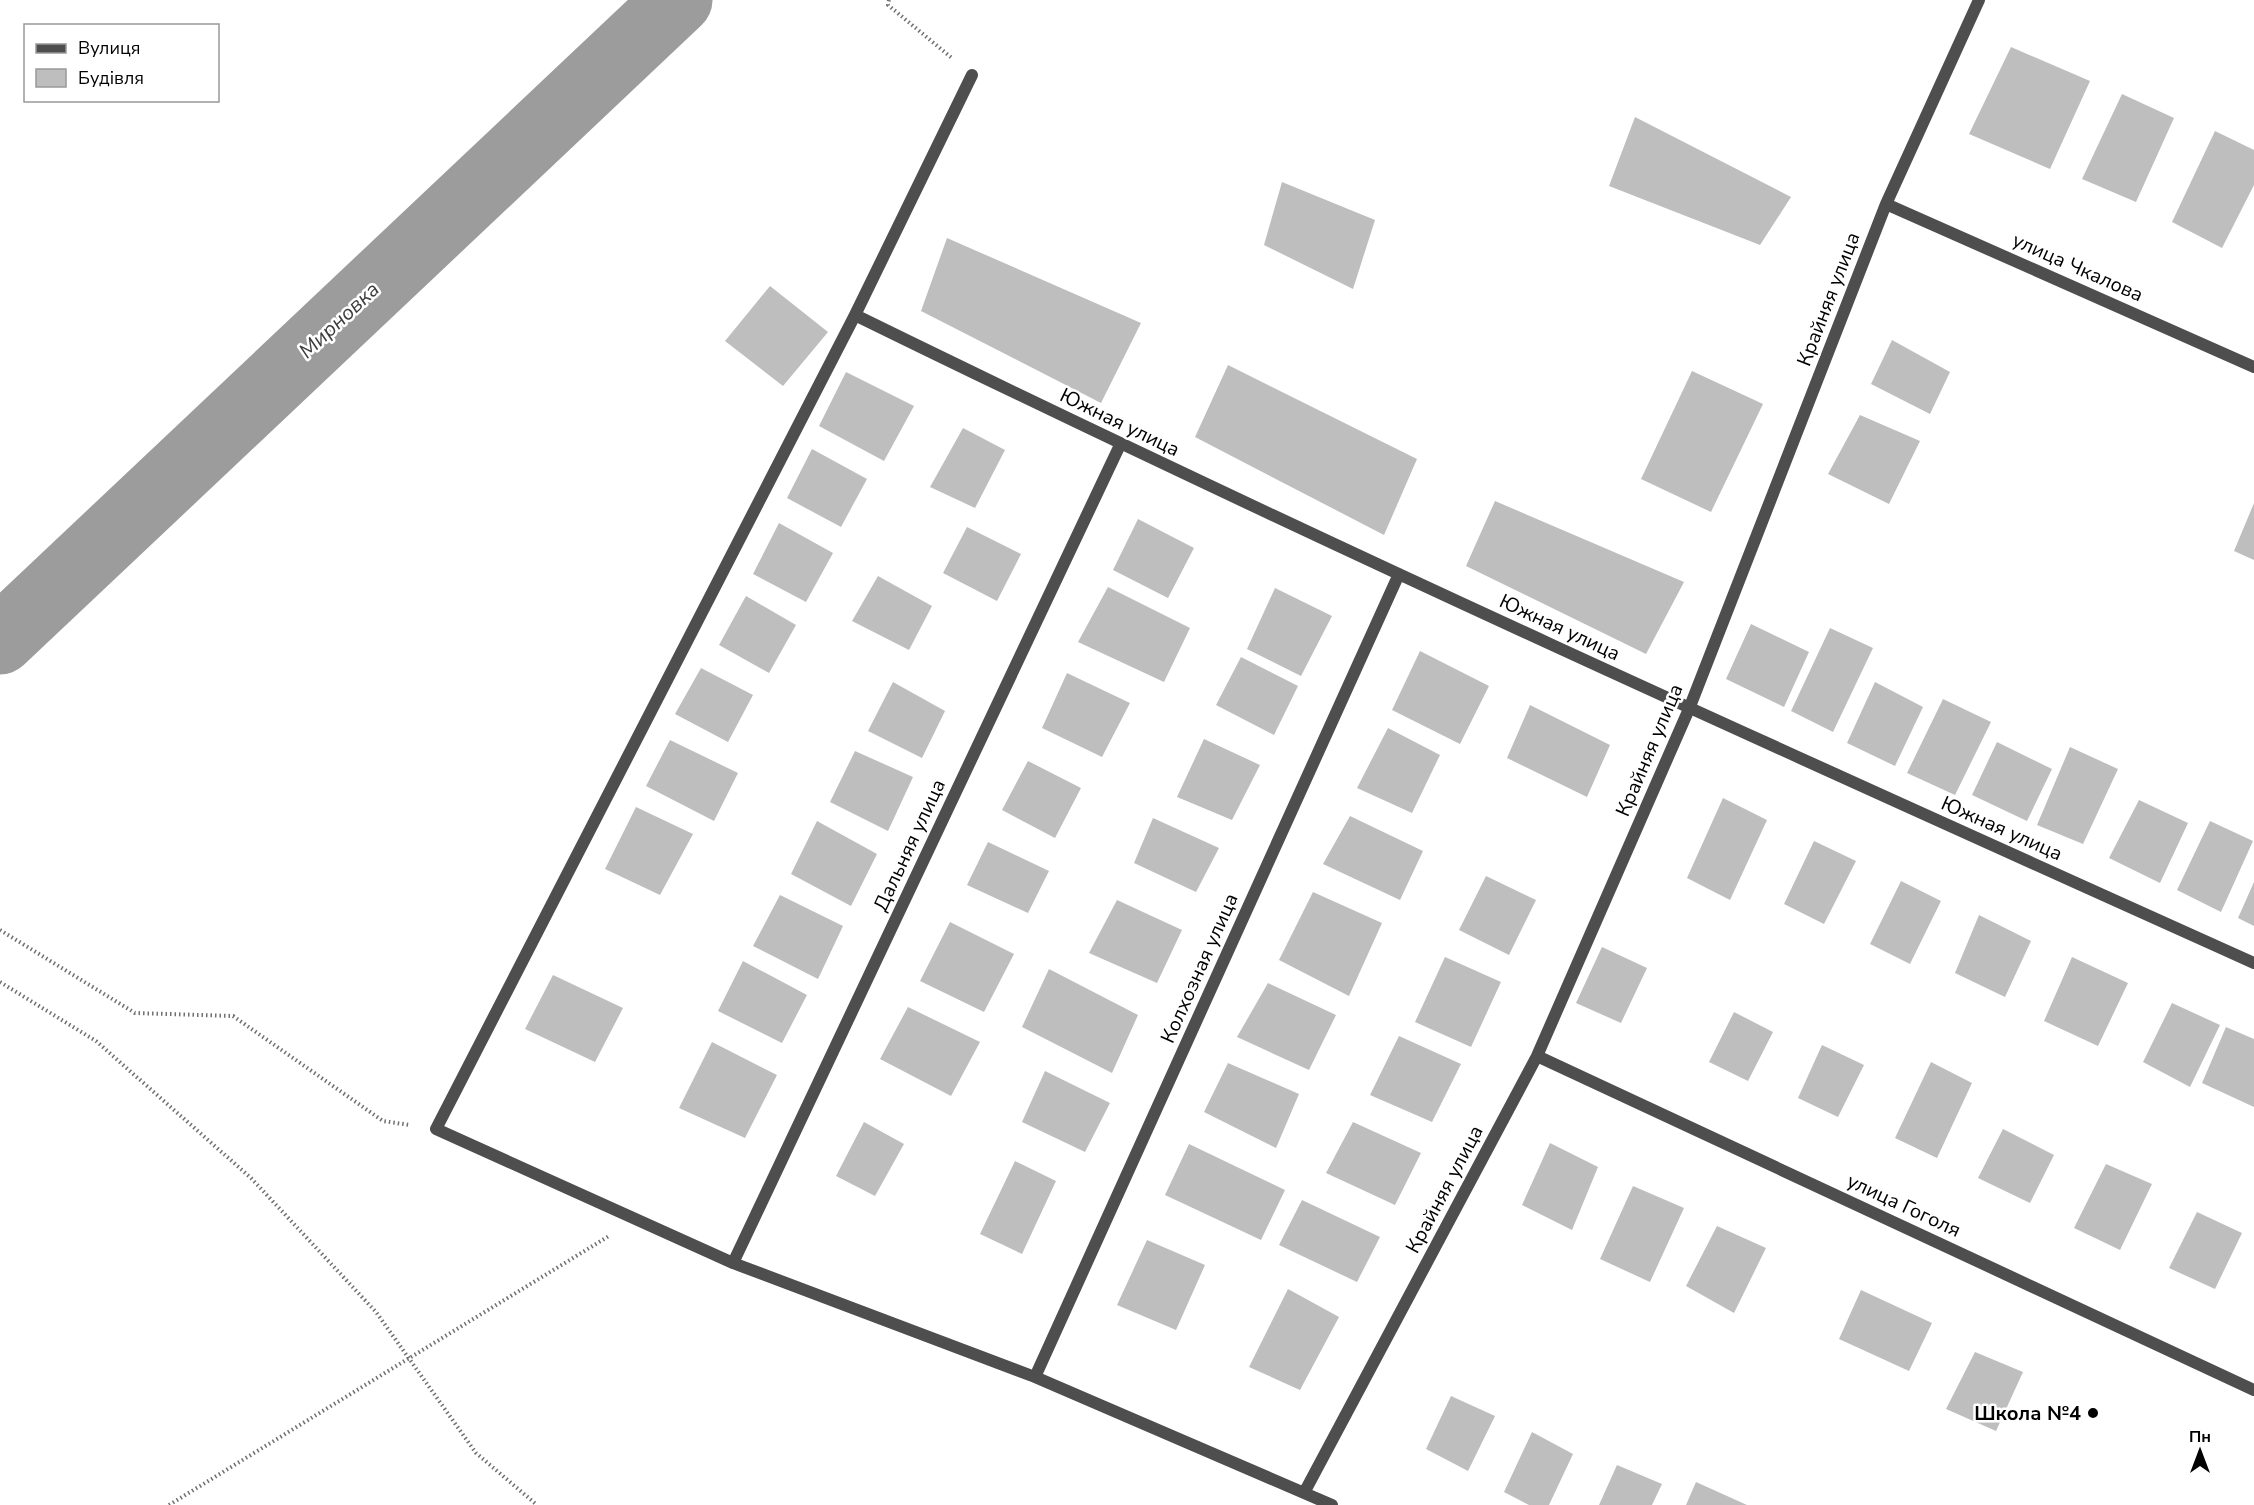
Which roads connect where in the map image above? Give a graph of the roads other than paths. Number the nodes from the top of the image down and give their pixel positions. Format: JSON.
{"nodes":[{"id":1,"x":1979,"y":0,"type":"edge"},
{"id":2,"x":972,"y":75,"type":"road end"},
{"id":3,"x":1886,"y":204,"type":"junction"},
{"id":4,"x":855,"y":315,"type":"junction"},
{"id":5,"x":2254,"y":367,"type":"edge"},
{"id":6,"x":1120,"y":445,"type":"junction"},
{"id":7,"x":1399,"y":574,"type":"junction"},
{"id":8,"x":1689,"y":709,"type":"junction"},
{"id":9,"x":2254,"y":963,"type":"edge"},
{"id":10,"x":1537,"y":1056,"type":"junction"},
{"id":11,"x":733,"y":1263,"type":"junction"},
{"id":12,"x":1035,"y":1377,"type":"junction"},
{"id":13,"x":2254,"y":1390,"type":"edge"},
{"id":14,"x":1304,"y":1493,"type":"junction"},
{"id":15,"x":1332,"y":1505,"type":"edge"}],
"edges":[{"from":1,"to":3,"type":"street","name":"Крайняя улица"},
{"from":2,"to":4,"type":"street"},
{"from":3,"to":5,"type":"street","name":"улица Чкалова"},
{"from":3,"to":8,"type":"street","name":"Крайняя улица"},
{"from":4,"to":6,"type":"street","name":"Южная улица"},
{"from":4,"to":11,"type":"street"},
{"from":6,"to":7,"type":"street","name":"Южная улица"},
{"from":6,"to":11,"type":"street","name":"Дальняя улица"},
{"from":7,"to":8,"type":"street","name":"Южная улица"},
{"from":7,"to":12,"type":"street","name":"Колхозная улица"},
{"from":8,"to":9,"type":"street","name":"Южная улица"},
{"from":8,"to":10,"type":"street","name":"Крайняя улица"},
{"from":10,"to":13,"type":"street","name":"улица Гоголя"},
{"from":10,"to":14,"type":"street","name":"Крайняя улица"},
{"from":11,"to":12,"type":"street"},
{"from":12,"to":14,"type":"street"},
{"from":14,"to":15,"type":"street"}]}
